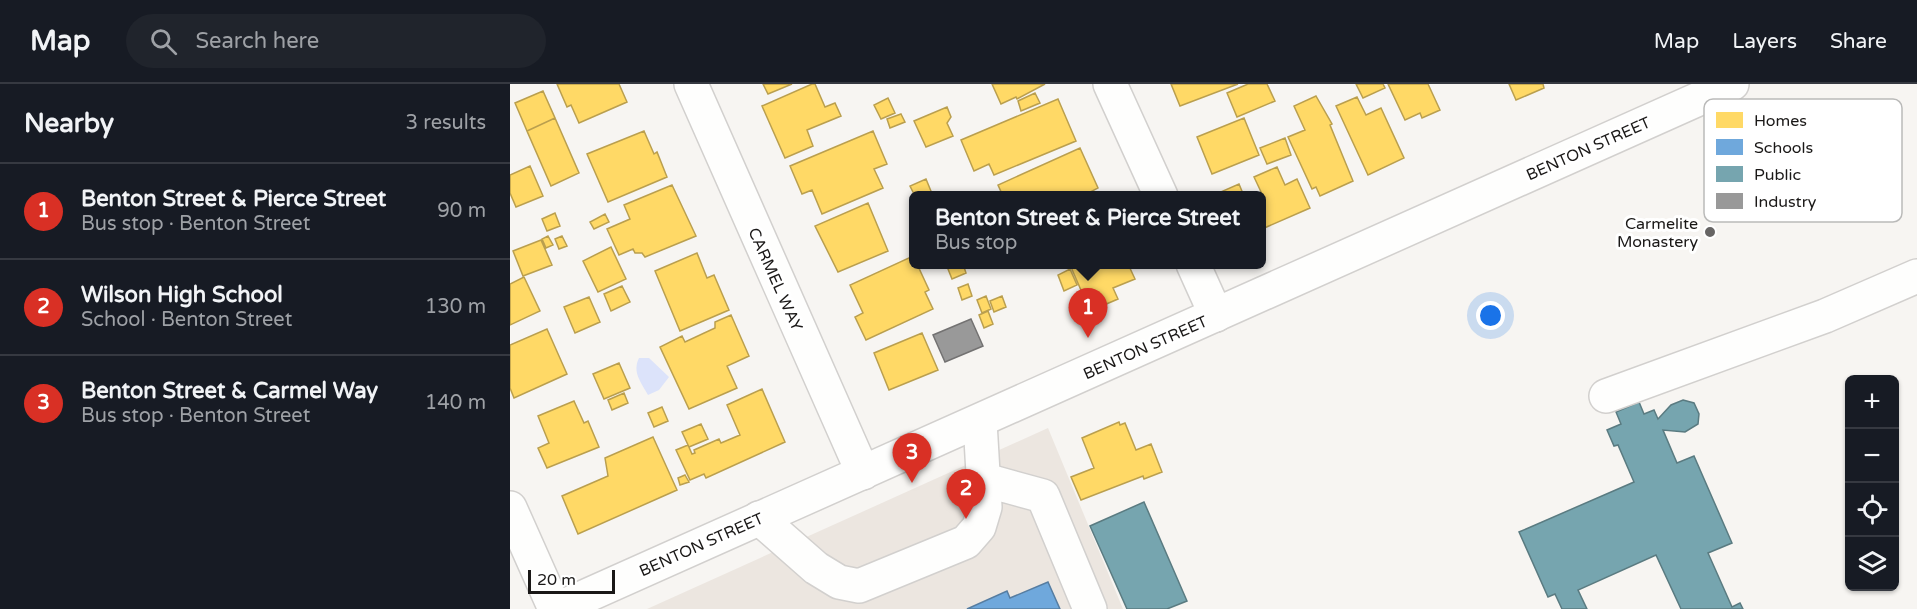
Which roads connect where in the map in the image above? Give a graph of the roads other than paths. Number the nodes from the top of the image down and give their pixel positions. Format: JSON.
{"nodes":[{"id":1,"x":690,"y":84,"type":"edge"},
{"id":2,"x":1110,"y":84,"type":"edge"},
{"id":3,"x":1732,"y":84,"type":"edge"},
{"id":4,"x":1159,"y":191,"type":"edge"},
{"id":5,"x":1195,"y":269,"type":"edge"},
{"id":6,"x":1917,"y":276,"type":"edge"},
{"id":7,"x":1216,"y":315,"type":"junction"},
{"id":8,"x":1606,"y":396,"type":"dead end"},
{"id":9,"x":980,"y":422,"type":"junction"},
{"id":10,"x":862,"y":473,"type":"junction"},
{"id":11,"x":985,"y":480,"type":"junction"},
{"id":12,"x":510,"y":508,"type":"edge"},
{"id":13,"x":759,"y":518,"type":"junction"},
{"id":14,"x":556,"y":609,"type":"edge"},
{"id":15,"x":1090,"y":609,"type":"edge"}],
"edges":[{"from":1,"to":10,"type":"main road","name":"CARMEL WAY"},
{"from":2,"to":4,"type":"main road"},
{"from":3,"to":7,"type":"main road","name":"BENTON STREET"},
{"from":5,"to":7,"type":"main road"},
{"from":6,"to":8,"type":"main road"},
{"from":7,"to":9,"type":"main road","name":"BENTON STREET"},
{"from":9,"to":10,"type":"main road","name":"BENTON STREET"},
{"from":9,"to":11,"type":"main road"},
{"from":10,"to":13,"type":"main road","name":"BENTON STREET"},
{"from":11,"to":13,"type":"main road"},
{"from":11,"to":15,"type":"main road"},
{"from":12,"to":14,"type":"main road"},
{"from":13,"to":14,"type":"main road","name":"BENTON STREET"}]}
